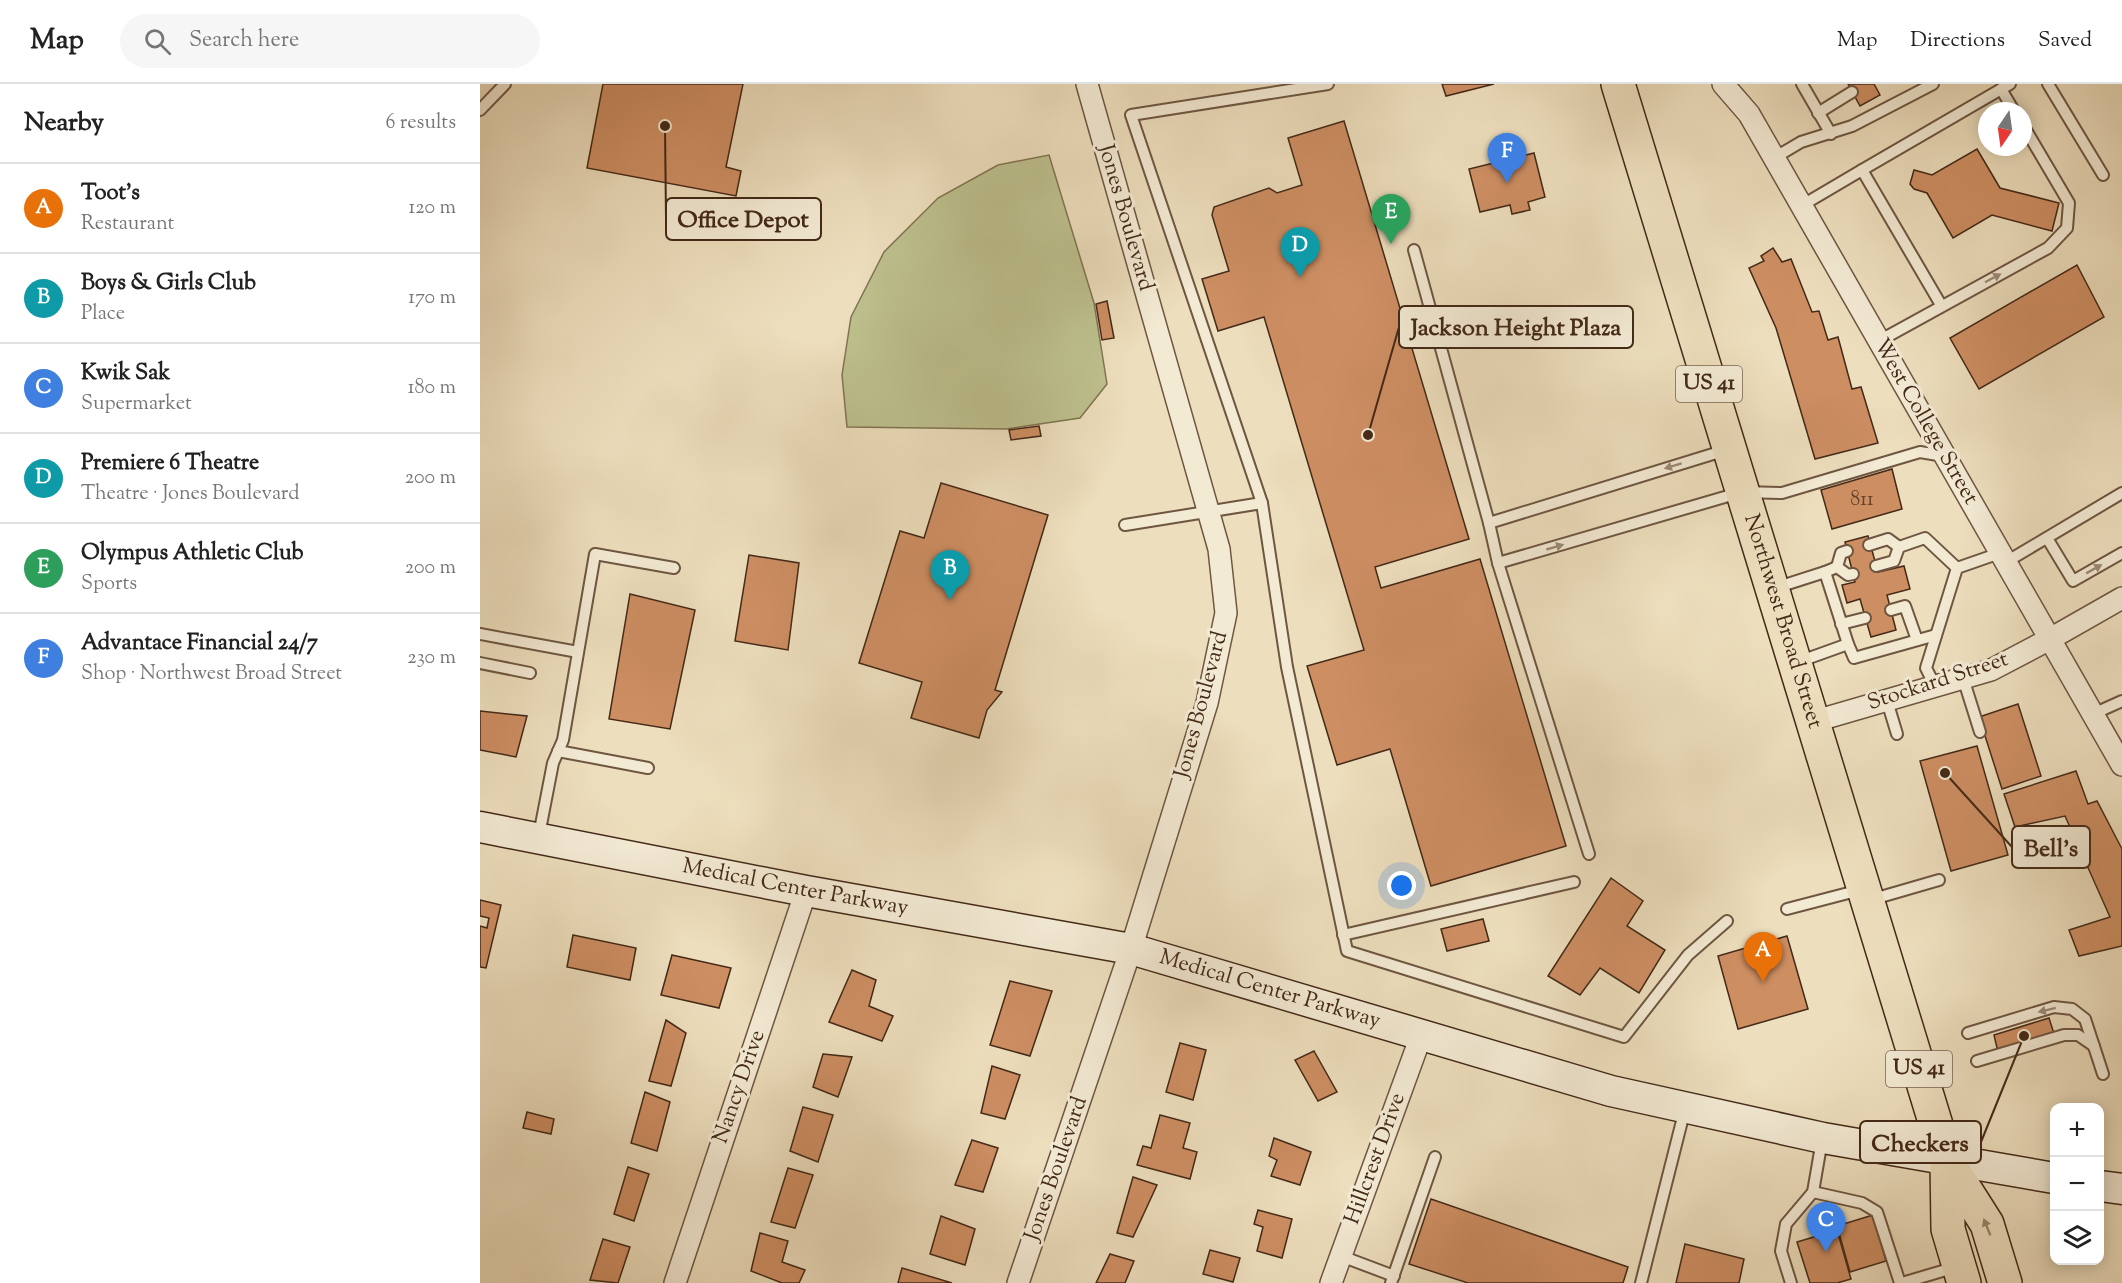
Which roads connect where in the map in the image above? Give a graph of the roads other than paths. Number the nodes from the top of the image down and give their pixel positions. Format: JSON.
{"nodes":[{"id":1,"x":505,"y":84,"type":"edge"},
{"id":2,"x":1087,"y":84,"type":"edge"},
{"id":3,"x":1328,"y":84,"type":"edge"},
{"id":4,"x":1620,"y":84,"type":"edge"},
{"id":5,"x":1723,"y":84,"type":"edge"},
{"id":6,"x":1802,"y":84,"type":"edge"},
{"id":7,"x":2048,"y":84,"type":"edge"},
{"id":8,"x":1926,"y":86,"type":"edge"},
{"id":9,"x":2006,"y":87,"type":"edge"},
{"id":10,"x":1852,"y":92,"type":"dead end"},
{"id":11,"x":2011,"y":102,"type":"edge"},
{"id":12,"x":480,"y":110,"type":"edge"},
{"id":13,"x":1818,"y":113,"type":"junction"},
{"id":14,"x":1830,"y":134,"type":"junction"},
{"id":15,"x":2032,"y":140,"type":"edge"},
{"id":16,"x":1774,"y":158,"type":"junction"},
{"id":17,"x":1862,"y":170,"type":"junction"},
{"id":18,"x":2103,"y":175,"type":"dead end"},
{"id":19,"x":1802,"y":206,"type":"junction"},
{"id":20,"x":1414,"y":250,"type":"dead end"},
{"id":21,"x":1941,"y":305,"type":"junction"},
{"id":22,"x":1879,"y":341,"type":"junction"},
{"id":23,"x":1729,"y":449,"type":"junction"},
{"id":24,"x":1944,"y":456,"type":"junction"},
{"id":25,"x":1742,"y":492,"type":"junction"},
{"id":26,"x":2122,"y":493,"type":"edge"},
{"id":27,"x":1262,"y":503,"type":"junction"},
{"id":28,"x":1209,"y":512,"type":"junction"},
{"id":29,"x":1489,"y":523,"type":"junction"},
{"id":30,"x":1125,"y":525,"type":"dead end"},
{"id":31,"x":2047,"y":538,"type":"junction"},
{"id":32,"x":1869,"y":545,"type":"dead end"},
{"id":33,"x":1899,"y":547,"type":"junction"},
{"id":34,"x":1847,"y":551,"type":"dead end"},
{"id":35,"x":2122,"y":553,"type":"edge"},
{"id":36,"x":2003,"y":558,"type":"junction"},
{"id":37,"x":1498,"y":563,"type":"junction"},
{"id":38,"x":1876,"y":566,"type":"dead end"},
{"id":39,"x":1837,"y":567,"type":"junction"},
{"id":40,"x":674,"y":568,"type":"dead end"},
{"id":41,"x":1957,"y":568,"type":"junction"},
{"id":42,"x":1826,"y":572,"type":"junction"},
{"id":43,"x":1853,"y":574,"type":"dead end"},
{"id":44,"x":1772,"y":589,"type":"junction"},
{"id":45,"x":2122,"y":598,"type":"edge"},
{"id":46,"x":1891,"y":610,"type":"dead end"},
{"id":47,"x":1865,"y":618,"type":"dead end"},
{"id":48,"x":1841,"y":624,"type":"junction"},
{"id":49,"x":480,"y":634,"type":"edge"},
{"id":50,"x":1936,"y":635,"type":"junction"},
{"id":51,"x":2050,"y":639,"type":"junction"},
{"id":52,"x":1917,"y":640,"type":"junction"},
{"id":53,"x":1848,"y":644,"type":"junction"},
{"id":54,"x":578,"y":652,"type":"junction"},
{"id":55,"x":480,"y":663,"type":"edge"},
{"id":56,"x":1794,"y":663,"type":"junction"},
{"id":57,"x":530,"y":673,"type":"dead end"},
{"id":58,"x":1963,"y":678,"type":"junction"},
{"id":59,"x":1935,"y":687,"type":"junction"},
{"id":60,"x":1887,"y":700,"type":"junction"},
{"id":61,"x":2122,"y":701,"type":"edge"},
{"id":62,"x":2093,"y":714,"type":"junction"},
{"id":63,"x":1812,"y":722,"type":"junction"},
{"id":64,"x":1980,"y":732,"type":"dead end"},
{"id":65,"x":1897,"y":734,"type":"dead end"},
{"id":66,"x":558,"y":751,"type":"junction"},
{"id":67,"x":2122,"y":765,"type":"edge"},
{"id":68,"x":648,"y":768,"type":"dead end"},
{"id":69,"x":480,"y":827,"type":"edge"},
{"id":70,"x":538,"y":839,"type":"junction"},
{"id":71,"x":1589,"y":854,"type":"dead end"},
{"id":72,"x":1939,"y":880,"type":"dead end"},
{"id":73,"x":1574,"y":882,"type":"dead end"},
{"id":74,"x":806,"y":891,"type":"junction"},
{"id":75,"x":1865,"y":895,"type":"junction"},
{"id":76,"x":1787,"y":909,"type":"dead end"},
{"id":77,"x":1727,"y":921,"type":"dead end"},
{"id":78,"x":1343,"y":935,"type":"junction"},
{"id":79,"x":1131,"y":949,"type":"junction"},
{"id":80,"x":1968,"y":1033,"type":"dead end"},
{"id":81,"x":1420,"y":1036,"type":"junction"},
{"id":82,"x":2094,"y":1046,"type":"junction"},
{"id":83,"x":1977,"y":1061,"type":"dead end"},
{"id":84,"x":2103,"y":1074,"type":"dead end"},
{"id":85,"x":1685,"y":1108,"type":"junction"},
{"id":86,"x":1822,"y":1138,"type":"junction"},
{"id":87,"x":1435,"y":1157,"type":"dead end"},
{"id":88,"x":1947,"y":1161,"type":"junction"},
{"id":89,"x":2050,"y":1177,"type":"edge"},
{"id":90,"x":2104,"y":1187,"type":"edge"},
{"id":91,"x":2122,"y":1189,"type":"edge"},
{"id":92,"x":1813,"y":1192,"type":"junction"},
{"id":93,"x":1341,"y":1256,"type":"junction"},
{"id":94,"x":1961,"y":1274,"type":"edge"},
{"id":95,"x":1392,"y":1279,"type":"edge"},
{"id":96,"x":675,"y":1283,"type":"edge"},
{"id":97,"x":1018,"y":1283,"type":"edge"},
{"id":98,"x":1331,"y":1283,"type":"edge"},
{"id":99,"x":1641,"y":1283,"type":"edge"},
{"id":100,"x":1791,"y":1283,"type":"edge"},
{"id":101,"x":1901,"y":1283,"type":"edge"},
{"id":102,"x":2005,"y":1283,"type":"edge"}],
"edges":[{"from":1,"to":12,"type":"lane"},
{"from":2,"to":28,"type":"street","name":"Jones Boulevard"},
{"from":3,"to":27,"type":"lane"},
{"from":4,"to":23,"type":"main road","name":"Northwest Broad Street","number":"US 41"},
{"from":5,"to":16,"type":"street","name":"West College Street"},
{"from":6,"to":13,"type":"lane"},
{"from":7,"to":18,"type":"lane"},
{"from":8,"to":14,"type":"lane"},
{"from":9,"to":11,"type":"lane"},
{"from":9,"to":17,"type":"lane"},
{"from":10,"to":13,"type":"lane"},
{"from":13,"to":14,"type":"lane"},
{"from":14,"to":16,"type":"lane"},
{"from":21,"to":15,"type":"lane","one_way":true},
{"from":16,"to":19,"type":"street","name":"West College Street"},
{"from":17,"to":19,"type":"lane"},
{"from":17,"to":21,"type":"lane"},
{"from":19,"to":22,"type":"street","name":"West College Street"},
{"from":20,"to":29,"type":"lane"},
{"from":21,"to":22,"type":"lane"},
{"from":22,"to":24,"type":"street","name":"West College Street"},
{"from":23,"to":25,"type":"main road","name":"Northwest Broad Street","number":"US 41"},
{"from":23,"to":29,"type":"lane","one_way":true},
{"from":24,"to":25,"type":"lane"},
{"from":24,"to":36,"type":"street","name":"West College Street"},
{"from":37,"to":25,"type":"lane","one_way":true},
{"from":25,"to":44,"type":"main road","name":"Northwest Broad Street","number":"US 41"},
{"from":26,"to":31,"type":"lane"},
{"from":27,"to":28,"type":"lane"},
{"from":27,"to":78,"type":"lane"},
{"from":28,"to":30,"type":"lane"},
{"from":28,"to":79,"type":"street","name":"Jones Boulevard"},
{"from":29,"to":37,"type":"lane"},
{"from":31,"to":35,"type":"lane","one_way":true},
{"from":31,"to":36,"type":"lane"},
{"from":32,"to":33,"type":"lane"},
{"from":33,"to":38,"type":"lane"},
{"from":33,"to":41,"type":"lane"},
{"from":34,"to":39,"type":"lane"},
{"from":36,"to":41,"type":"lane"},
{"from":36,"to":51,"type":"street","name":"West College Street"},
{"from":37,"to":71,"type":"lane"},
{"from":39,"to":42,"type":"lane"},
{"from":39,"to":43,"type":"lane"},
{"from":40,"to":54,"type":"lane"},
{"from":41,"to":50,"type":"lane"},
{"from":42,"to":44,"type":"lane"},
{"from":42,"to":48,"type":"lane"},
{"from":44,"to":56,"type":"main road","name":"Northwest Broad Street","number":"US 41"},
{"from":45,"to":51,"type":"street","name":"Stockard Street"},
{"from":46,"to":52,"type":"lane"},
{"from":47,"to":48,"type":"lane"},
{"from":48,"to":53,"type":"lane"},
{"from":49,"to":54,"type":"lane"},
{"from":50,"to":52,"type":"lane"},
{"from":50,"to":59,"type":"lane"},
{"from":51,"to":58,"type":"street","name":"Stockard Street"},
{"from":51,"to":62,"type":"street","name":"West College Street"},
{"from":52,"to":53,"type":"lane"},
{"from":53,"to":56,"type":"lane"},
{"from":54,"to":66,"type":"lane"},
{"from":55,"to":57,"type":"lane"},
{"from":56,"to":63,"type":"main road","name":"Northwest Broad Street","number":"US 41"},
{"from":58,"to":59,"type":"street","name":"Stockard Street"},
{"from":58,"to":64,"type":"lane"},
{"from":59,"to":60,"type":"street","name":"Stockard Street"},
{"from":60,"to":63,"type":"street","name":"Stockard Street"},
{"from":60,"to":65,"type":"lane"},
{"from":61,"to":62,"type":"lane"},
{"from":62,"to":67,"type":"street","name":"West College Street"},
{"from":63,"to":75,"type":"main road","name":"Northwest Broad Street","number":"US 41"},
{"from":66,"to":68,"type":"lane"},
{"from":66,"to":70,"type":"lane"},
{"from":69,"to":70,"type":"main road","name":"Medical Center Parkway"},
{"from":70,"to":74,"type":"main road","name":"Medical Center Parkway"},
{"from":72,"to":75,"type":"lane"},
{"from":73,"to":78,"type":"lane"},
{"from":74,"to":79,"type":"main road","name":"Medical Center Parkway"},
{"from":74,"to":96,"type":"street","name":"Nancy Drive"},
{"from":75,"to":76,"type":"lane"},
{"from":75,"to":88,"type":"main road","name":"Northwest Broad Street","number":"US 41"},
{"from":77,"to":78,"type":"lane"},
{"from":79,"to":81,"type":"main road","name":"Medical Center Parkway"},
{"from":79,"to":97,"type":"street","name":"Jones Boulevard"},
{"from":82,"to":80,"type":"lane","one_way":true},
{"from":81,"to":85,"type":"main road","name":"Medical Center Parkway"},
{"from":81,"to":93,"type":"street","name":"Hillcrest Drive"},
{"from":82,"to":83,"type":"lane"},
{"from":82,"to":84,"type":"lane"},
{"from":85,"to":86,"type":"main road","name":"Medical Center Parkway"},
{"from":85,"to":99,"type":"lane"},
{"from":86,"to":88,"type":"main road","name":"Medical Center Parkway"},
{"from":86,"to":92,"type":"lane"},
{"from":87,"to":95,"type":"lane"},
{"from":88,"to":89,"type":"main road","name":"Medical Center Parkway"},
{"from":88,"to":94,"type":"main road","name":"Northwest Broad Street","number":"US 41"},
{"from":102,"to":88,"type":"main road","name":"Northwest Broad Street","number":"US 41","one_way":true},
{"from":90,"to":91,"type":"main road"},
{"from":92,"to":100,"type":"lane"},
{"from":92,"to":101,"type":"lane"},
{"from":93,"to":95,"type":"lane"},
{"from":93,"to":98,"type":"street","name":"Hillcrest Drive"},
{"from":94,"to":101,"type":"lane"}]}
